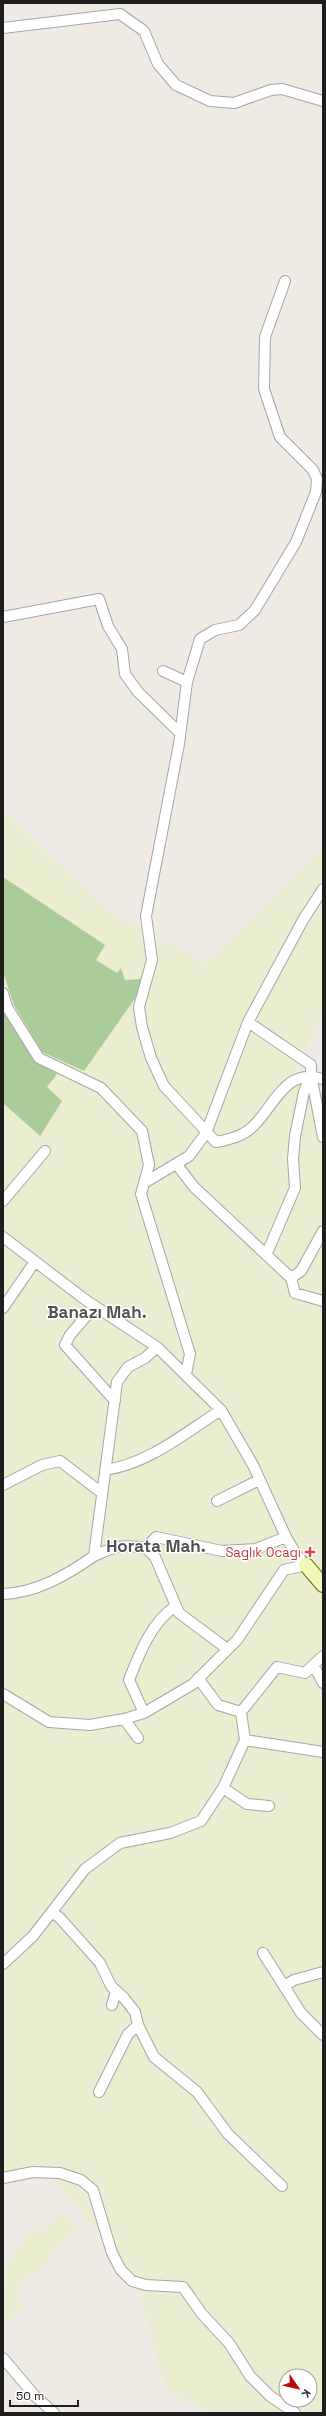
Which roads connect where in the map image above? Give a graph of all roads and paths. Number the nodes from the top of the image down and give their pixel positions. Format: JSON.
{"nodes":[{"id":1,"x":3,"y":28,"type":"edge"},
{"id":2,"x":323,"y":102,"type":"edge"},
{"id":3,"x":285,"y":281,"type":"dead end"},
{"id":4,"x":3,"y":617,"type":"edge"},
{"id":5,"x":163,"y":671,"type":"dead end"},
{"id":6,"x":187,"y":682,"type":"junction"},
{"id":7,"x":180,"y":733,"type":"junction"},
{"id":8,"x":323,"y":889,"type":"edge"},
{"id":9,"x":3,"y":993,"type":"edge"},
{"id":10,"x":248,"y":1022,"type":"junction"},
{"id":11,"x":311,"y":1075,"type":"junction"},
{"id":12,"x":323,"y":1079,"type":"edge"},
{"id":13,"x":206,"y":1133,"type":"junction"},
{"id":14,"x":323,"y":1137,"type":"edge"},
{"id":15,"x":45,"y":1151,"type":"dead end"},
{"id":16,"x":177,"y":1164,"type":"junction"},
{"id":17,"x":144,"y":1183,"type":"junction"},
{"id":18,"x":3,"y":1201,"type":"edge"},
{"id":19,"x":323,"y":1231,"type":"edge"},
{"id":20,"x":3,"y":1237,"type":"edge"},
{"id":21,"x":267,"y":1254,"type":"junction"},
{"id":22,"x":34,"y":1263,"type":"junction"},
{"id":23,"x":290,"y":1278,"type":"junction"},
{"id":24,"x":323,"y":1301,"type":"edge"},
{"id":25,"x":95,"y":1306,"type":"junction"},
{"id":26,"x":3,"y":1308,"type":"edge"},
{"id":27,"x":157,"y":1347,"type":"junction"},
{"id":28,"x":186,"y":1374,"type":"junction"},
{"id":29,"x":115,"y":1401,"type":"junction"},
{"id":30,"x":221,"y":1410,"type":"junction"},
{"id":31,"x":105,"y":1470,"type":"junction"},
{"id":32,"x":260,"y":1480,"type":"junction"},
{"id":33,"x":3,"y":1485,"type":"edge"},
{"id":34,"x":102,"y":1493,"type":"junction"},
{"id":35,"x":217,"y":1501,"type":"dead end"},
{"id":36,"x":286,"y":1537,"type":"junction"},
{"id":37,"x":146,"y":1548,"type":"junction"},
{"id":38,"x":296,"y":1554,"type":"junction"},
{"id":39,"x":94,"y":1556,"type":"junction"},
{"id":40,"x":306,"y":1564,"type":"junction"},
{"id":41,"x":284,"y":1570,"type":"junction"},
{"id":42,"x":323,"y":1585,"type":"edge"},
{"id":43,"x":3,"y":1594,"type":"edge"},
{"id":44,"x":176,"y":1606,"type":"junction"},
{"id":45,"x":226,"y":1648,"type":"junction"},
{"id":46,"x":323,"y":1656,"type":"edge"},
{"id":47,"x":314,"y":1666,"type":"junction"},
{"id":48,"x":198,"y":1678,"type":"junction"},
{"id":49,"x":323,"y":1683,"type":"edge"},
{"id":50,"x":3,"y":1694,"type":"edge"},
{"id":51,"x":144,"y":1712,"type":"junction"},
{"id":52,"x":241,"y":1712,"type":"junction"},
{"id":53,"x":124,"y":1719,"type":"junction"},
{"id":54,"x":138,"y":1738,"type":"dead end"},
{"id":55,"x":244,"y":1740,"type":"junction"},
{"id":56,"x":323,"y":1752,"type":"edge"},
{"id":57,"x":223,"y":1788,"type":"junction"},
{"id":58,"x":268,"y":1806,"type":"dead end"},
{"id":59,"x":52,"y":1913,"type":"junction"},
{"id":60,"x":263,"y":1952,"type":"dead end"},
{"id":61,"x":3,"y":1964,"type":"edge"},
{"id":62,"x":323,"y":1972,"type":"edge"},
{"id":63,"x":284,"y":1986,"type":"junction"},
{"id":64,"x":116,"y":1990,"type":"junction"},
{"id":65,"x":112,"y":2005,"type":"dead end"},
{"id":66,"x":138,"y":2025,"type":"junction"},
{"id":67,"x":323,"y":2035,"type":"edge"},
{"id":68,"x":99,"y":2092,"type":"dead end"},
{"id":69,"x":3,"y":2178,"type":"edge"},
{"id":70,"x":282,"y":2186,"type":"dead end"},
{"id":71,"x":3,"y":2358,"type":"edge"},
{"id":72,"x":54,"y":2413,"type":"edge"},
{"id":73,"x":295,"y":2413,"type":"edge"}],
"edges":[{"from":1,"to":2,"type":"street"},
{"from":3,"to":6,"type":"street"},
{"from":4,"to":7,"type":"street"},
{"from":5,"to":6,"type":"street"},
{"from":6,"to":7,"type":"street"},
{"from":7,"to":13,"type":"street"},
{"from":8,"to":10,"type":"street"},
{"from":9,"to":17,"type":"street"},
{"from":10,"to":11,"type":"street"},
{"from":10,"to":13,"type":"street"},
{"from":11,"to":12,"type":"street"},
{"from":11,"to":13,"type":"street"},
{"from":11,"to":14,"type":"street"},
{"from":11,"to":21,"type":"street"},
{"from":13,"to":16,"type":"street"},
{"from":15,"to":18,"type":"street"},
{"from":16,"to":17,"type":"street"},
{"from":16,"to":21,"type":"street"},
{"from":17,"to":28,"type":"street"},
{"from":19,"to":23,"type":"street"},
{"from":20,"to":22,"type":"street"},
{"from":21,"to":23,"type":"street"},
{"from":22,"to":25,"type":"street"},
{"from":22,"to":26,"type":"street"},
{"from":23,"to":24,"type":"street"},
{"from":25,"to":27,"type":"street"},
{"from":25,"to":29,"type":"street"},
{"from":27,"to":28,"type":"street"},
{"from":27,"to":29,"type":"street"},
{"from":28,"to":30,"type":"street"},
{"from":29,"to":31,"type":"street"},
{"from":30,"to":31,"type":"street"},
{"from":30,"to":32,"type":"street"},
{"from":31,"to":34,"type":"street"},
{"from":32,"to":35,"type":"street"},
{"from":32,"to":36,"type":"street"},
{"from":33,"to":34,"type":"street"},
{"from":34,"to":39,"type":"street"},
{"from":36,"to":37,"type":"street"},
{"from":36,"to":38,"type":"street"},
{"from":37,"to":39,"type":"street"},
{"from":37,"to":44,"type":"street"},
{"from":38,"to":40,"type":"street"},
{"from":38,"to":41,"type":"street"},
{"from":39,"to":43,"type":"street"},
{"from":40,"to":41,"type":"street"},
{"from":40,"to":42,"type":"main road"},
{"from":41,"to":45,"type":"street"},
{"from":44,"to":45,"type":"street"},
{"from":44,"to":51,"type":"street"},
{"from":45,"to":48,"type":"street"},
{"from":46,"to":47,"type":"street"},
{"from":47,"to":49,"type":"street"},
{"from":47,"to":52,"type":"street"},
{"from":48,"to":51,"type":"street"},
{"from":48,"to":52,"type":"street"},
{"from":50,"to":53,"type":"street"},
{"from":51,"to":53,"type":"street"},
{"from":52,"to":55,"type":"street"},
{"from":53,"to":54,"type":"street"},
{"from":55,"to":56,"type":"street"},
{"from":55,"to":57,"type":"street"},
{"from":57,"to":58,"type":"street"},
{"from":57,"to":59,"type":"street"},
{"from":59,"to":61,"type":"street"},
{"from":59,"to":64,"type":"street"},
{"from":60,"to":63,"type":"street"},
{"from":62,"to":63,"type":"street"},
{"from":63,"to":67,"type":"street"},
{"from":64,"to":65,"type":"street"},
{"from":64,"to":66,"type":"street"},
{"from":66,"to":68,"type":"street"},
{"from":66,"to":70,"type":"street"},
{"from":69,"to":73,"type":"street"},
{"from":71,"to":72,"type":"street"}]}
